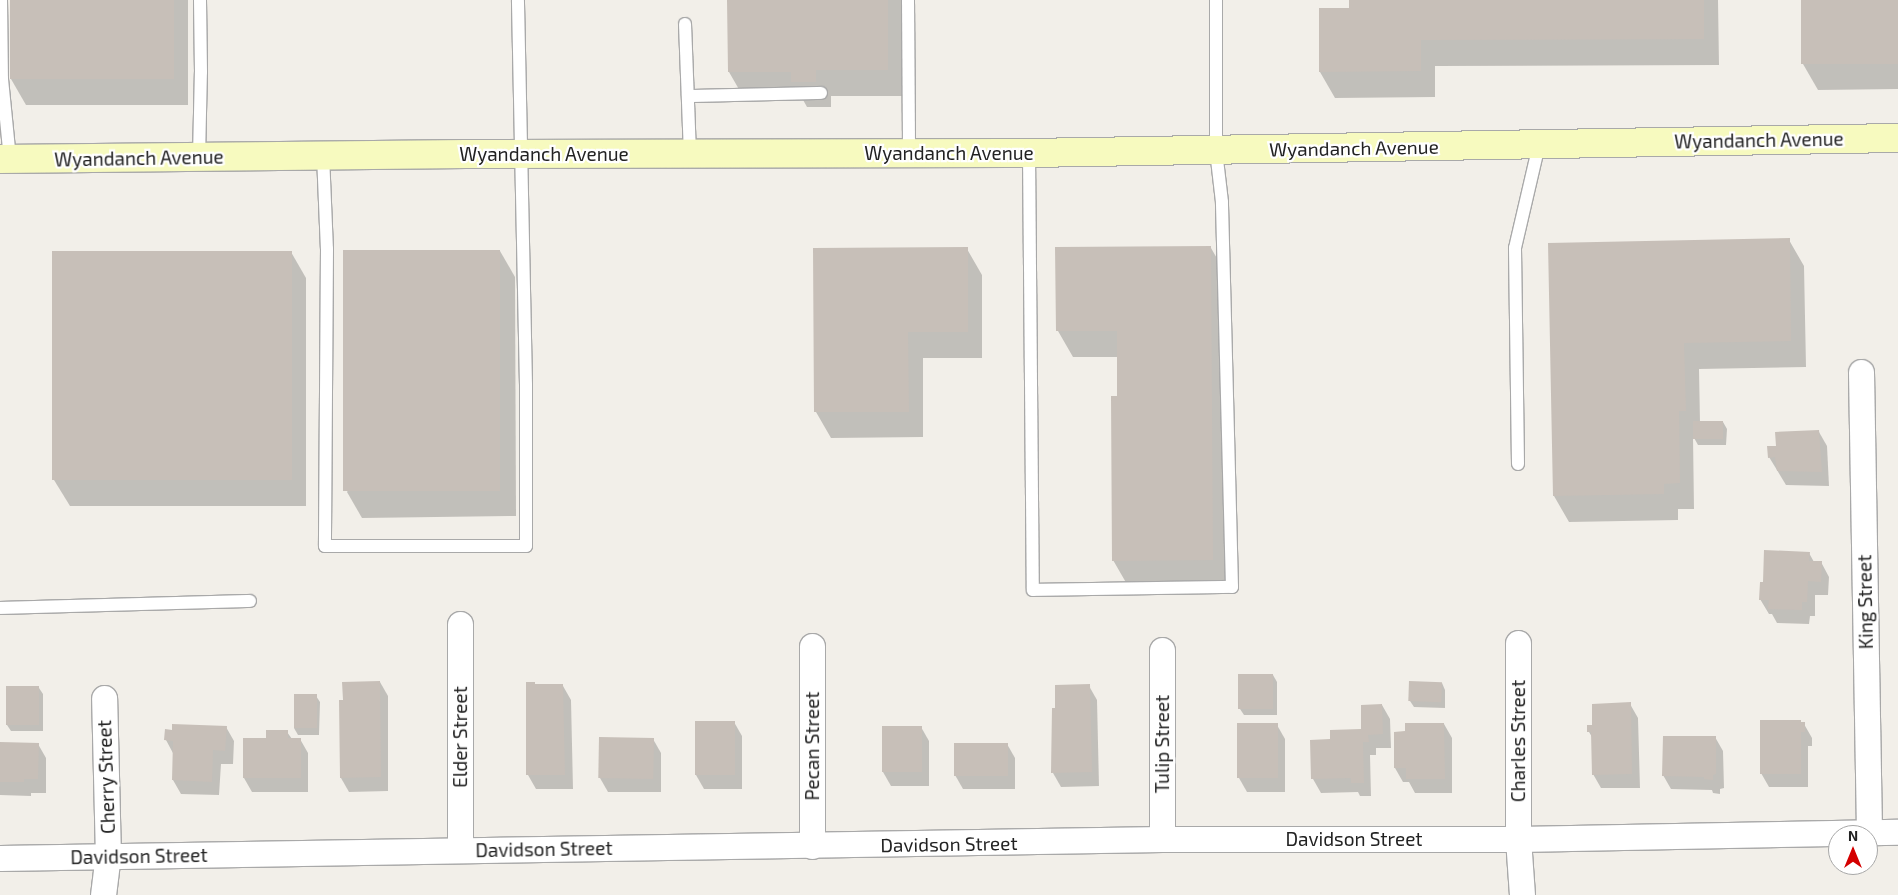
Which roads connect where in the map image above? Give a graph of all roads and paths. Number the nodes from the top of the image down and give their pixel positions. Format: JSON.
{"nodes":[{"id":1,"x":1,"y":0,"type":"edge"},
{"id":2,"x":200,"y":0,"type":"edge"},
{"id":3,"x":518,"y":0,"type":"edge"},
{"id":4,"x":908,"y":0,"type":"edge"},
{"id":5,"x":1216,"y":0,"type":"edge"},
{"id":6,"x":685,"y":24,"type":"dead end"},
{"id":7,"x":821,"y":93,"type":"dead end"},
{"id":8,"x":688,"y":96,"type":"junction"},
{"id":9,"x":1898,"y":138,"type":"edge"},
{"id":10,"x":1539,"y":145,"type":"junction"},
{"id":11,"x":1216,"y":151,"type":"junction"},
{"id":12,"x":690,"y":153,"type":"junction"},
{"id":13,"x":909,"y":153,"type":"junction"},
{"id":14,"x":1029,"y":153,"type":"junction"},
{"id":15,"x":520,"y":154,"type":"junction"},
{"id":16,"x":323,"y":155,"type":"junction"},
{"id":17,"x":199,"y":157,"type":"junction"},
{"id":18,"x":5,"y":159,"type":"edge"},
{"id":19,"x":1861,"y":372,"type":"dead end"},
{"id":20,"x":1518,"y":464,"type":"dead end"},
{"id":21,"x":250,"y":601,"type":"dead end"},
{"id":22,"x":0,"y":608,"type":"edge"},
{"id":23,"x":460,"y":624,"type":"dead end"},
{"id":24,"x":1518,"y":643,"type":"dead end"},
{"id":25,"x":812,"y":646,"type":"dead end"},
{"id":26,"x":1162,"y":650,"type":"dead end"},
{"id":27,"x":104,"y":698,"type":"dead end"},
{"id":28,"x":1869,"y":825,"type":"edge"},
{"id":29,"x":1878,"y":832,"type":"edge"},
{"id":30,"x":1898,"y":832,"type":"edge"},
{"id":31,"x":1828,"y":833,"type":"edge"},
{"id":32,"x":1162,"y":839,"type":"junction"},
{"id":33,"x":1518,"y":839,"type":"junction"},
{"id":34,"x":812,"y":846,"type":"junction"},
{"id":35,"x":460,"y":850,"type":"junction"},
{"id":36,"x":108,"y":857,"type":"junction"},
{"id":37,"x":0,"y":858,"type":"edge"},
{"id":38,"x":102,"y":895,"type":"edge"},
{"id":39,"x":1522,"y":895,"type":"edge"}],
"edges":[{"from":1,"to":18,"type":"lane"},
{"from":2,"to":17,"type":"lane"},
{"from":3,"to":15,"type":"lane"},
{"from":4,"to":13,"type":"lane"},
{"from":5,"to":11,"type":"lane"},
{"from":6,"to":8,"type":"lane"},
{"from":7,"to":8,"type":"lane"},
{"from":8,"to":12,"type":"lane"},
{"from":9,"to":10,"type":"street","name":"Wyandanch Avenue"},
{"from":10,"to":11,"type":"street","name":"Wyandanch Avenue"},
{"from":10,"to":20,"type":"lane"},
{"from":11,"to":14,"type":"street","name":"Wyandanch Avenue"},
{"from":11,"to":14,"type":"lane"},
{"from":12,"to":13,"type":"street","name":"Wyandanch Avenue"},
{"from":12,"to":15,"type":"street","name":"Wyandanch Avenue"},
{"from":13,"to":14,"type":"street","name":"Wyandanch Avenue"},
{"from":15,"to":16,"type":"street","name":"Wyandanch Avenue"},
{"from":15,"to":16,"type":"lane"},
{"from":16,"to":17,"type":"street","name":"Wyandanch Avenue"},
{"from":17,"to":18,"type":"street","name":"Wyandanch Avenue"},
{"from":19,"to":28,"type":"street","name":"King Street"},
{"from":21,"to":22,"type":"lane"},
{"from":23,"to":35,"type":"street","name":"Elder Street"},
{"from":24,"to":33,"type":"street","name":"Charles Street"},
{"from":25,"to":34,"type":"street","name":"Pecan Street"},
{"from":26,"to":32,"type":"street","name":"Tulip Street"},
{"from":27,"to":36,"type":"street","name":"Cherry Street"},
{"from":29,"to":30,"type":"street","name":"Davidson Street"},
{"from":31,"to":33,"type":"street","name":"Davidson Street"},
{"from":32,"to":33,"type":"street","name":"Davidson Street"},
{"from":32,"to":34,"type":"street","name":"Davidson Street"},
{"from":33,"to":39,"type":"street","name":"Charles Street"},
{"from":34,"to":35,"type":"street","name":"Davidson Street"},
{"from":35,"to":36,"type":"street","name":"Davidson Street"},
{"from":36,"to":37,"type":"street","name":"Davidson Street"},
{"from":36,"to":38,"type":"street","name":"Cherry Street"}]}
